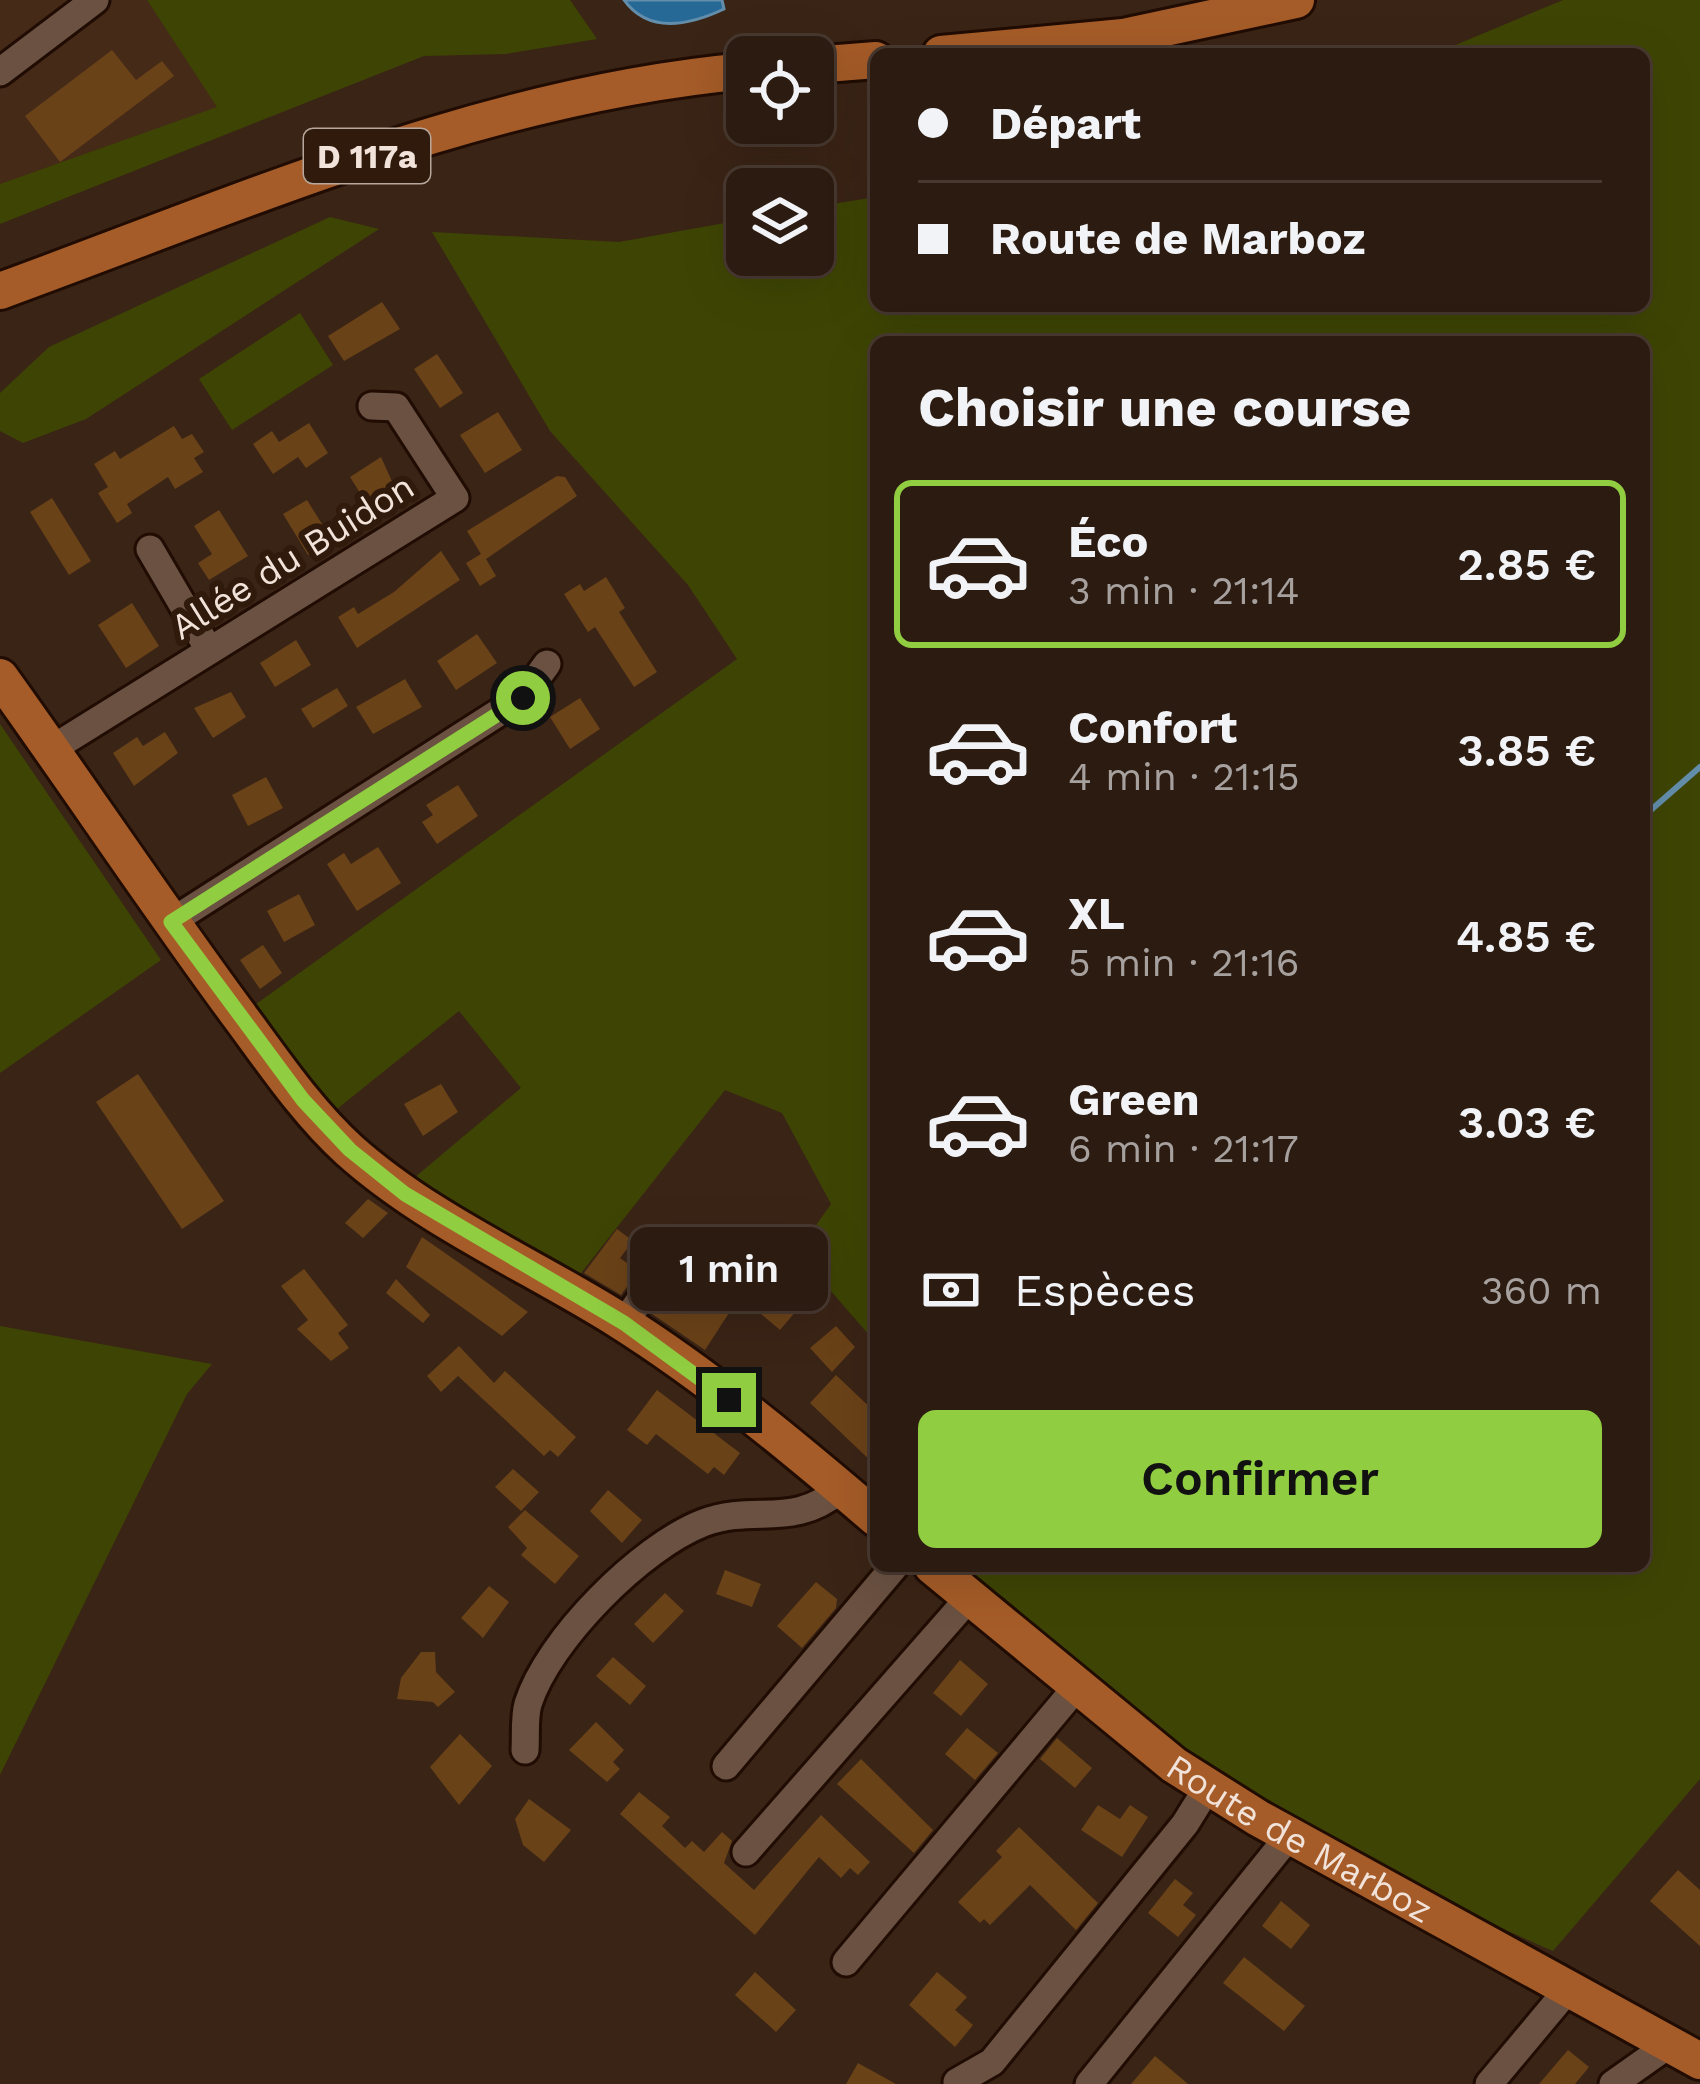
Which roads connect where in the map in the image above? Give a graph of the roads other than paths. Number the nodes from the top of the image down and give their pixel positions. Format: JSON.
{"nodes":[{"id":1,"x":95,"y":0,"type":"edge"},
{"id":2,"x":1296,"y":0,"type":"edge"},
{"id":3,"x":1005,"y":48,"type":"edge"},
{"id":4,"x":5,"y":58,"type":"edge"},
{"id":5,"x":870,"y":60,"type":"edge"},
{"id":6,"x":834,"y":63,"type":"edge"},
{"id":7,"x":726,"y":74,"type":"edge"},
{"id":8,"x":0,"y":291,"type":"edge"},
{"id":9,"x":372,"y":406,"type":"dead end"},
{"id":10,"x":151,"y":549,"type":"dead end"},
{"id":11,"x":0,"y":649,"type":"edge"},
{"id":12,"x":209,"y":650,"type":"junction"},
{"id":13,"x":547,"y":664,"type":"dead end"},
{"id":14,"x":0,"y":676,"type":"edge"},
{"id":15,"x":55,"y":747,"type":"junction"},
{"id":16,"x":171,"y":922,"type":"junction"},
{"id":17,"x":658,"y":1274,"type":"dead end"},
{"id":18,"x":624,"y":1323,"type":"junction"},
{"id":19,"x":841,"y":1489,"type":"junction"},
{"id":20,"x":870,"y":1513,"type":"edge"},
{"id":21,"x":890,"y":1572,"type":"edge"},
{"id":22,"x":939,"y":1572,"type":"edge"},
{"id":23,"x":969,"y":1598,"type":"junction"},
{"id":24,"x":1075,"y":1689,"type":"junction"},
{"id":25,"x":526,"y":1750,"type":"dead end"},
{"id":26,"x":726,"y":1766,"type":"dead end"},
{"id":27,"x":1208,"y":1787,"type":"junction"},
{"id":28,"x":1290,"y":1835,"type":"junction"},
{"id":29,"x":746,"y":1852,"type":"dead end"},
{"id":30,"x":846,"y":1962,"type":"dead end"},
{"id":31,"x":1570,"y":1987,"type":"junction"},
{"id":32,"x":1685,"y":2052,"type":"edge"},
{"id":33,"x":957,"y":2082,"type":"edge"},
{"id":34,"x":1089,"y":2084,"type":"edge"},
{"id":35,"x":1489,"y":2084,"type":"edge"},
{"id":36,"x":1613,"y":2084,"type":"edge"}],
"edges":[{"from":1,"to":4,"type":"street"},
{"from":2,"to":3,"type":"main road"},
{"from":5,"to":6,"type":"main road"},
{"from":7,"to":8,"type":"main road","number":"D 117a"},
{"from":9,"to":12,"type":"street","name":"Allée du Buidon"},
{"from":10,"to":12,"type":"street"},
{"from":11,"to":15,"type":"main road"},
{"from":12,"to":15,"type":"street","name":"Allée du Buidon"},
{"from":13,"to":16,"type":"street"},
{"from":14,"to":15,"type":"main road"},
{"from":15,"to":16,"type":"main road"},
{"from":16,"to":18,"type":"main road"},
{"from":17,"to":18,"type":"street"},
{"from":18,"to":19,"type":"main road"},
{"from":19,"to":20,"type":"main road"},
{"from":19,"to":25,"type":"street"},
{"from":21,"to":26,"type":"street"},
{"from":22,"to":23,"type":"main road","name":"Route de Marboz"},
{"from":23,"to":24,"type":"main road","name":"Route de Marboz"},
{"from":23,"to":29,"type":"street"},
{"from":24,"to":27,"type":"main road","name":"Route de Marboz"},
{"from":24,"to":30,"type":"street"},
{"from":27,"to":28,"type":"main road","name":"Route de Marboz"},
{"from":27,"to":33,"type":"street"},
{"from":28,"to":31,"type":"main road","name":"Route de Marboz"},
{"from":28,"to":34,"type":"street"},
{"from":31,"to":32,"type":"main road","name":"Route de Marboz"},
{"from":31,"to":35,"type":"street"},
{"from":32,"to":36,"type":"street"}]}
